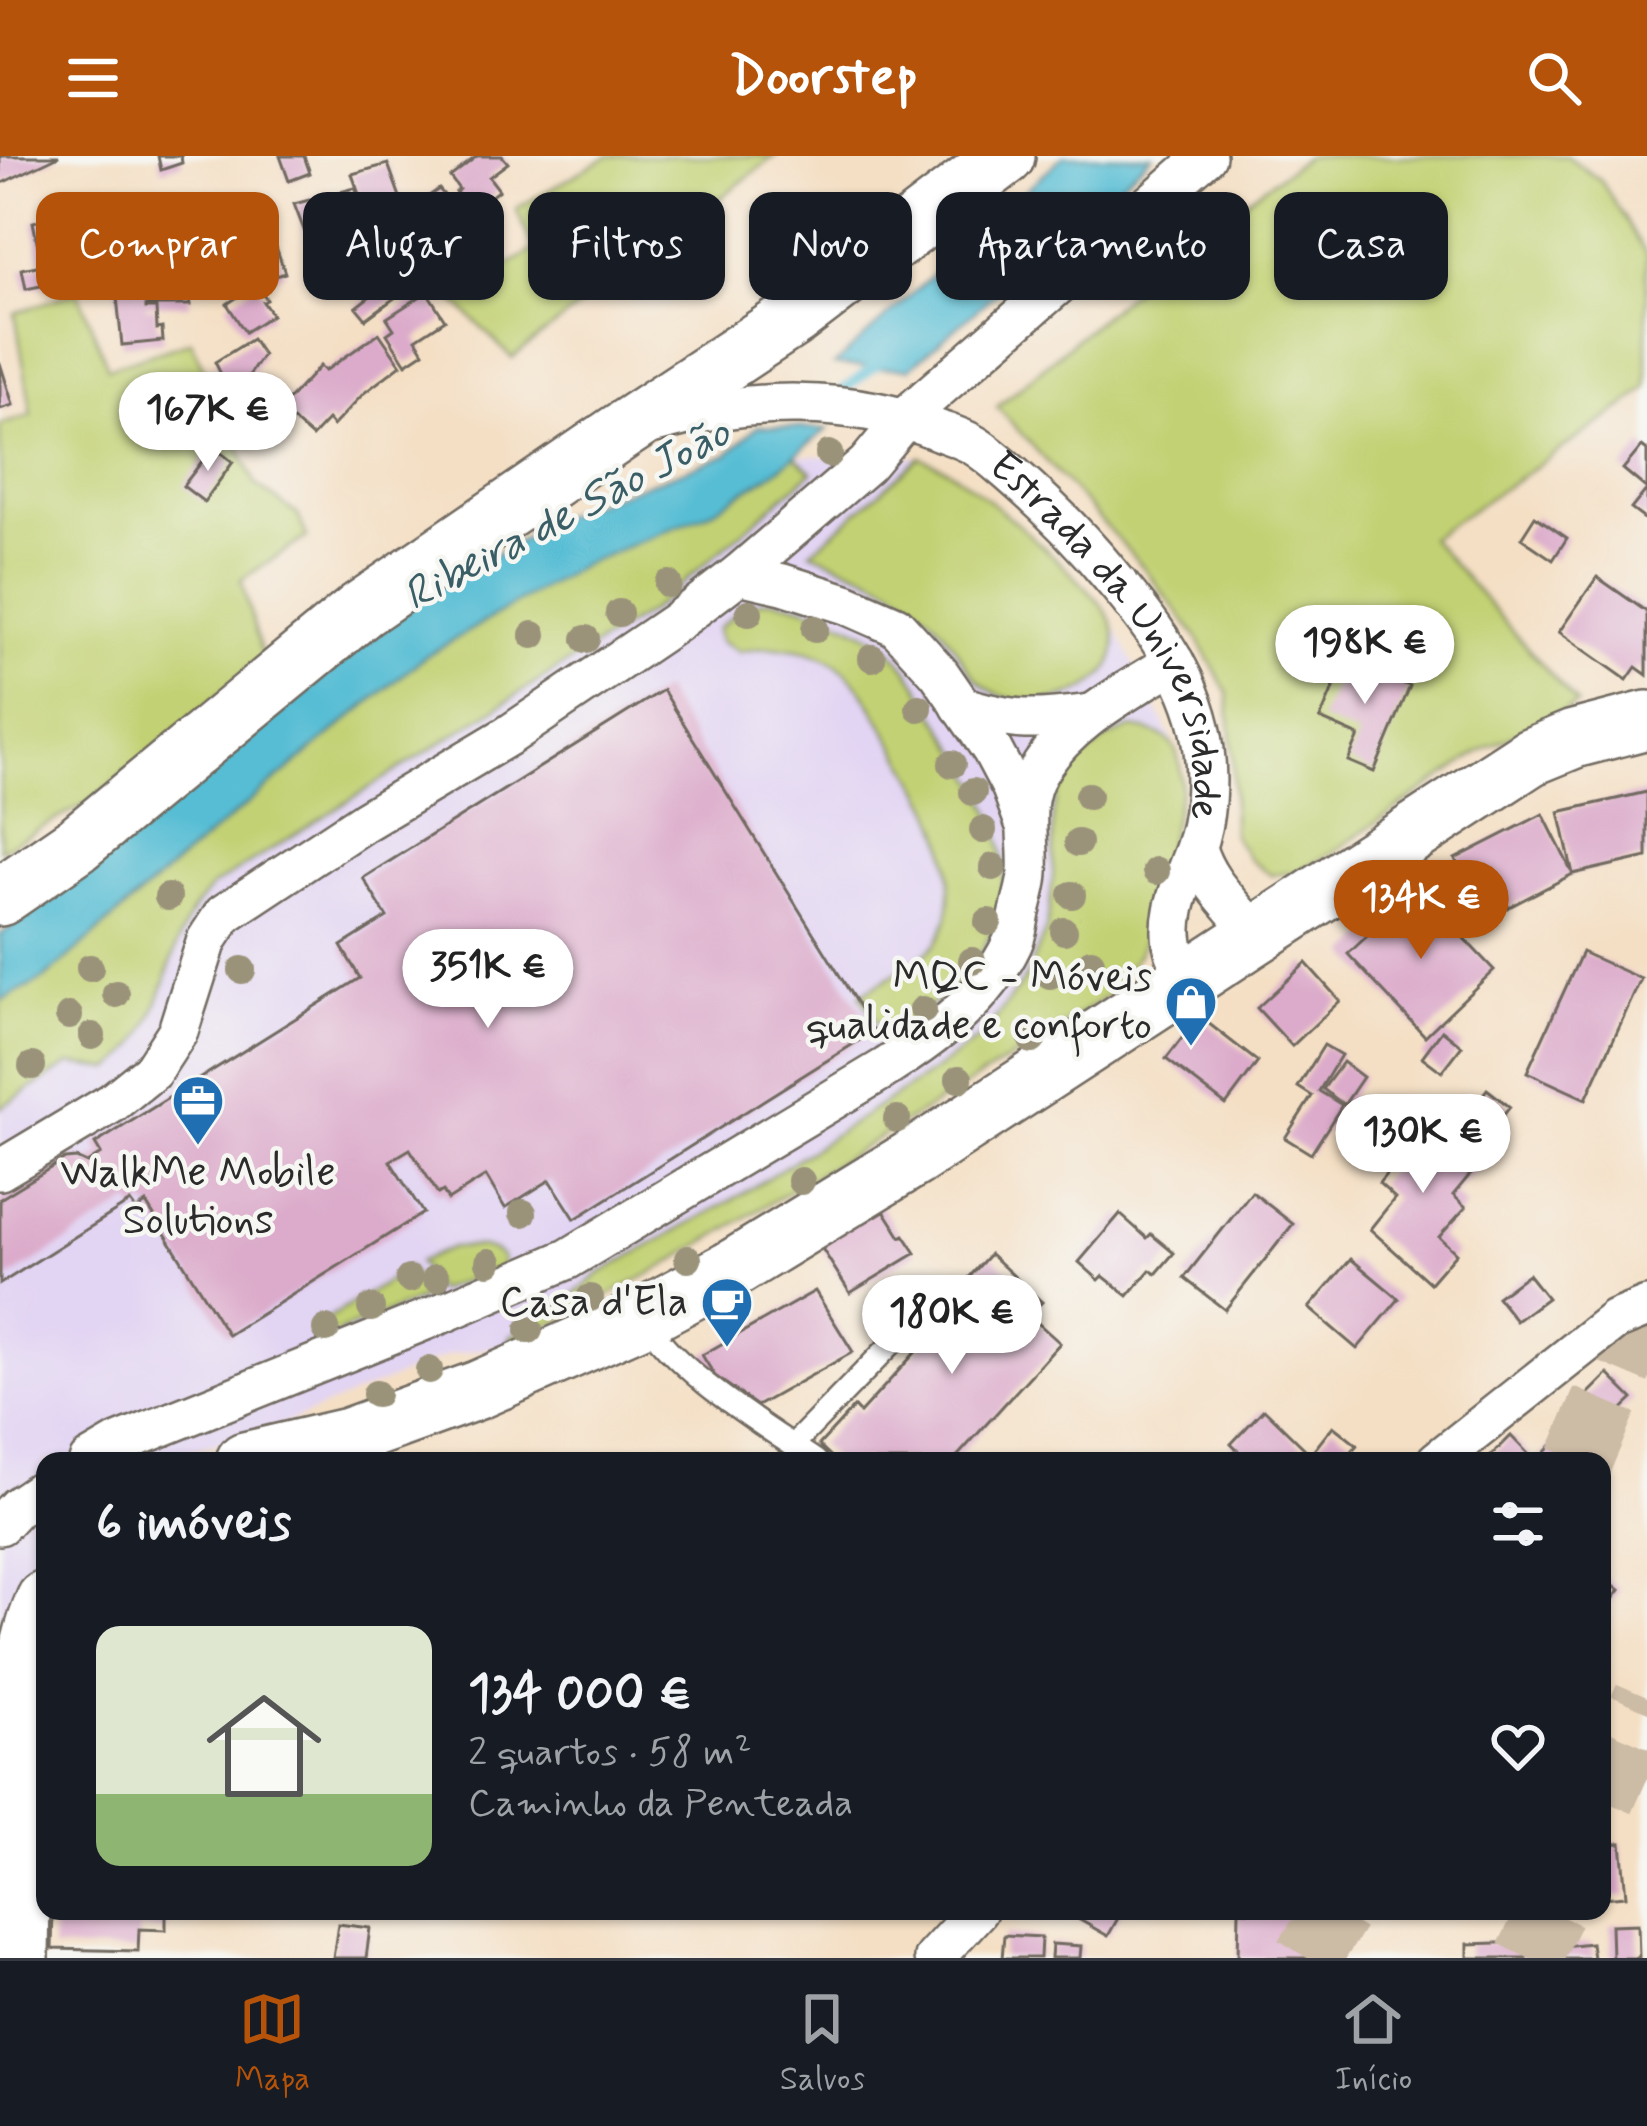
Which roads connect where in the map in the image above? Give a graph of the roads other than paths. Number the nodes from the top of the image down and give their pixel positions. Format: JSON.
{"nodes":[{"id":1,"x":1006,"y":156,"type":"edge"},
{"id":2,"x":1207,"y":156,"type":"edge"},
{"id":3,"x":983,"y":350,"type":"junction"},
{"id":4,"x":906,"y":417,"type":"junction"},
{"id":5,"x":619,"y":433,"type":"junction"},
{"id":6,"x":974,"y":444,"type":"junction"},
{"id":7,"x":740,"y":574,"type":"junction"},
{"id":8,"x":1174,"y":662,"type":"junction"},
{"id":9,"x":962,"y":706,"type":"junction"},
{"id":10,"x":1090,"y":714,"type":"junction"},
{"id":11,"x":1647,"y":720,"type":"edge"},
{"id":12,"x":1026,"y":826,"type":"junction"},
{"id":13,"x":1196,"y":848,"type":"junction"},
{"id":14,"x":0,"y":897,"type":"edge"},
{"id":15,"x":1255,"y":934,"type":"junction"},
{"id":16,"x":1190,"y":978,"type":"junction"},
{"id":17,"x":0,"y":1171,"type":"edge"},
{"id":18,"x":936,"y":1298,"type":"dead end"},
{"id":19,"x":1647,"y":1307,"type":"edge"},
{"id":20,"x":643,"y":1317,"type":"junction"},
{"id":21,"x":794,"y":1445,"type":"junction"},
{"id":22,"x":105,"y":1452,"type":"edge"},
{"id":23,"x":284,"y":1452,"type":"edge"},
{"id":24,"x":804,"y":1452,"type":"edge"},
{"id":25,"x":1448,"y":1452,"type":"edge"},
{"id":26,"x":36,"y":1494,"type":"edge"},
{"id":27,"x":0,"y":1525,"type":"edge"},
{"id":28,"x":36,"y":1620,"type":"edge"},
{"id":29,"x":969,"y":1920,"type":"edge"},
{"id":30,"x":20,"y":1958,"type":"edge"},
{"id":31,"x":934,"y":1958,"type":"edge"}],
"edges":[{"from":1,"to":5,"type":"street"},
{"from":2,"to":3,"type":"street"},
{"from":3,"to":4,"type":"street"},
{"from":3,"to":6,"type":"street","name":"Estrada da Universidade"},
{"from":4,"to":5,"type":"street","name":"Estrada da Universidade"},
{"from":4,"to":6,"type":"street","name":"Estrada da Universidade"},
{"from":4,"to":7,"type":"street"},
{"from":5,"to":14,"type":"street","name":"Estrada da Universidade"},
{"from":6,"to":8,"type":"street","name":"Estrada da Universidade"},
{"from":7,"to":9,"type":"street"},
{"from":7,"to":17,"type":"street"},
{"from":8,"to":10,"type":"street"},
{"from":8,"to":13,"type":"street","name":"Estrada da Universidade"},
{"from":9,"to":10,"type":"street"},
{"from":9,"to":12,"type":"street"},
{"from":10,"to":12,"type":"street"},
{"from":11,"to":15,"type":"street"},
{"from":12,"to":22,"type":"street"},
{"from":13,"to":15,"type":"street","name":"Estrada da Universidade"},
{"from":13,"to":16,"type":"street","name":"Estrada da Universidade"},
{"from":15,"to":16,"type":"street"},
{"from":16,"to":20,"type":"street"},
{"from":18,"to":21,"type":"lane"},
{"from":19,"to":25,"type":"street"},
{"from":20,"to":21,"type":"lane"},
{"from":20,"to":23,"type":"street"},
{"from":21,"to":24,"type":"lane"},
{"from":26,"to":27,"type":"street"},
{"from":28,"to":30,"type":"street"},
{"from":29,"to":31,"type":"street"}]}
